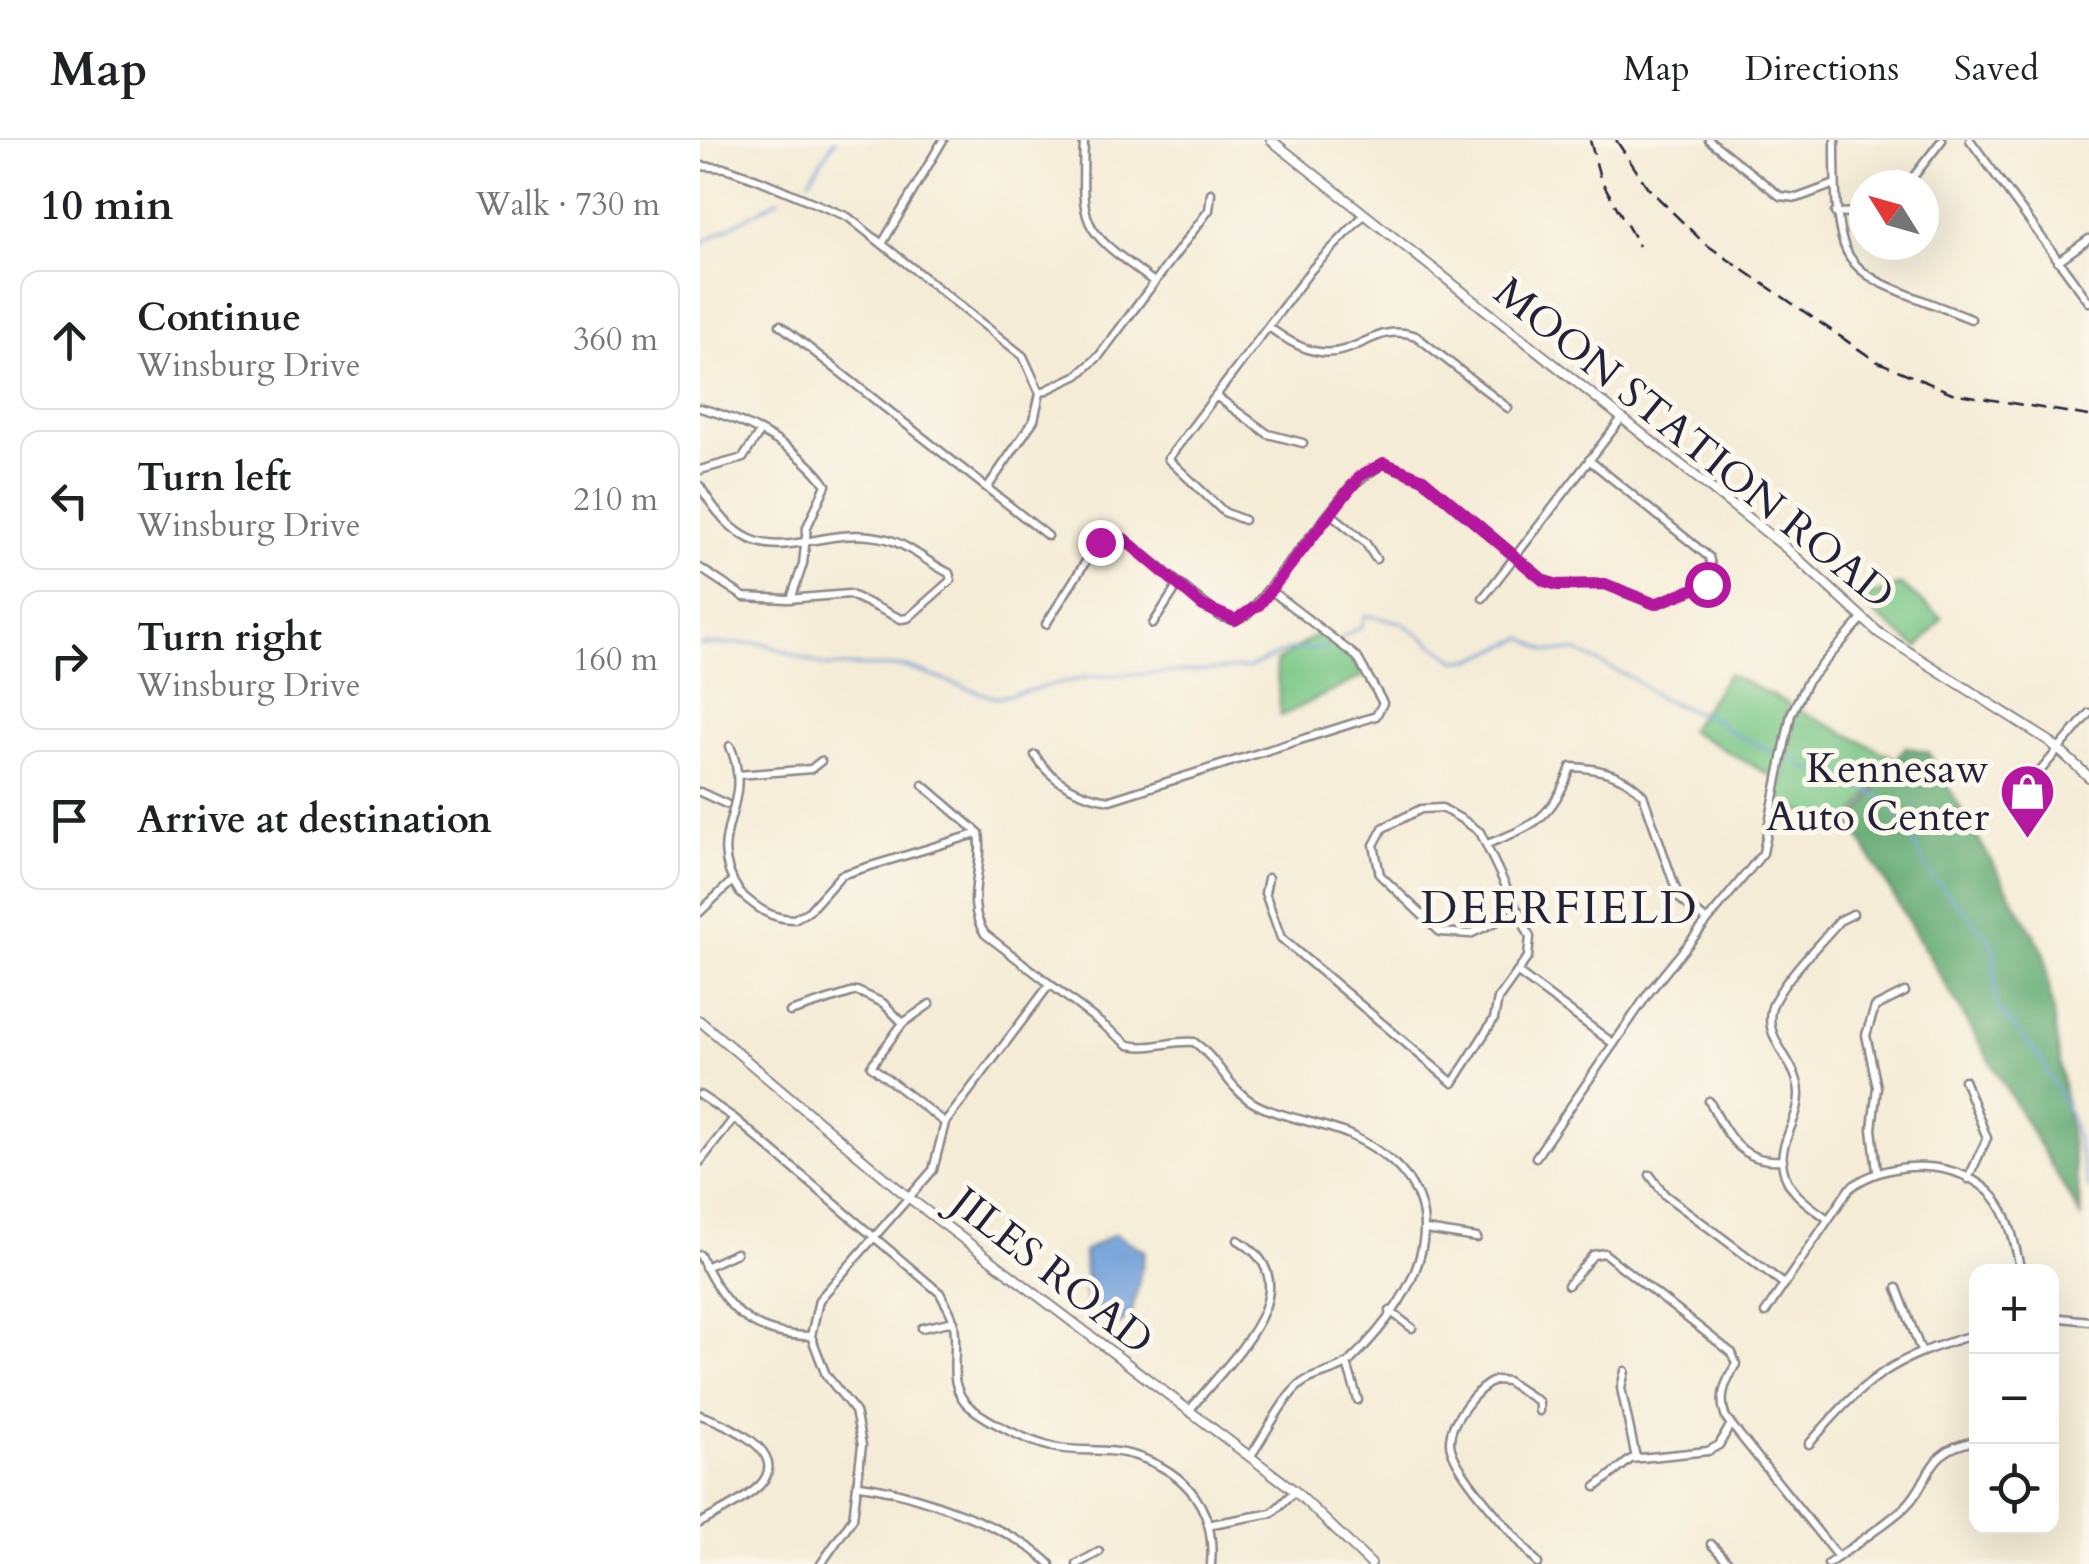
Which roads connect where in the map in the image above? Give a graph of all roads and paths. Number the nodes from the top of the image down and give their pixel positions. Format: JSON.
{"nodes":[{"id":1,"x":943,"y":140,"type":"edge"},
{"id":2,"x":1084,"y":140,"type":"edge"},
{"id":3,"x":1272,"y":140,"type":"edge"},
{"id":4,"x":1710,"y":140,"type":"edge"},
{"id":5,"x":1835,"y":140,"type":"edge"},
{"id":6,"x":1942,"y":140,"type":"edge"},
{"id":7,"x":1970,"y":140,"type":"edge"},
{"id":8,"x":700,"y":166,"type":"edge"},
{"id":9,"x":1919,"y":170,"type":"edge"},
{"id":10,"x":1835,"y":184,"type":"junction"},
{"id":11,"x":1212,"y":193,"type":"dead end"},
{"id":12,"x":1836,"y":213,"type":"junction"},
{"id":13,"x":1849,"y":213,"type":"edge"},
{"id":14,"x":1365,"y":214,"type":"junction"},
{"id":15,"x":2089,"y":238,"type":"edge"},
{"id":16,"x":882,"y":244,"type":"junction"},
{"id":17,"x":2058,"y":261,"type":"junction"},
{"id":18,"x":1154,"y":282,"type":"junction"},
{"id":19,"x":2089,"y":302,"type":"edge"},
{"id":20,"x":1970,"y":320,"type":"dead end"},
{"id":21,"x":780,"y":325,"type":"dead end"},
{"id":22,"x":1268,"y":327,"type":"junction"},
{"id":23,"x":1040,"y":393,"type":"junction"},
{"id":24,"x":1216,"y":396,"type":"junction"},
{"id":25,"x":700,"y":408,"type":"edge"},
{"id":26,"x":1508,"y":408,"type":"dead end"},
{"id":27,"x":1623,"y":416,"type":"junction"},
{"id":28,"x":758,"y":435,"type":"junction"},
{"id":29,"x":1304,"y":443,"type":"dead end"},
{"id":30,"x":1589,"y":460,"type":"junction"},
{"id":31,"x":700,"y":470,"type":"edge"},
{"id":32,"x":700,"y":486,"type":"edge"},
{"id":33,"x":986,"y":488,"type":"junction"},
{"id":34,"x":1330,"y":513,"type":"junction"},
{"id":35,"x":1244,"y":520,"type":"dead end"},
{"id":36,"x":1048,"y":536,"type":"dead end"},
{"id":37,"x":806,"y":544,"type":"junction"},
{"id":38,"x":1514,"y":558,"type":"junction"},
{"id":39,"x":1376,"y":559,"type":"dead end"},
{"id":40,"x":700,"y":568,"type":"edge"},
{"id":41,"x":1178,"y":585,"type":"junction"},
{"id":42,"x":1270,"y":590,"type":"junction"},
{"id":43,"x":1484,"y":598,"type":"dead end"},
{"id":44,"x":790,"y":599,"type":"junction"},
{"id":45,"x":1862,"y":619,"type":"junction"},
{"id":46,"x":1046,"y":624,"type":"dead end"},
{"id":47,"x":1153,"y":624,"type":"dead end"},
{"id":48,"x":2089,"y":713,"type":"edge"},
{"id":49,"x":730,"y":746,"type":"dead end"},
{"id":50,"x":2059,"y":749,"type":"junction"},
{"id":51,"x":1036,"y":755,"type":"dead end"},
{"id":52,"x":821,"y":761,"type":"dead end"},
{"id":53,"x":738,"y":775,"type":"junction"},
{"id":54,"x":2089,"y":778,"type":"edge"},
{"id":55,"x":923,"y":785,"type":"dead end"},
{"id":56,"x":700,"y":792,"type":"edge"},
{"id":57,"x":2021,"y":794,"type":"dead end"},
{"id":58,"x":979,"y":833,"type":"junction"},
{"id":59,"x":1487,"y":844,"type":"junction"},
{"id":60,"x":719,"y":874,"type":"dead end"},
{"id":61,"x":1268,"y":878,"type":"dead end"},
{"id":62,"x":729,"y":884,"type":"junction"},
{"id":63,"x":1518,"y":911,"type":"junction"},
{"id":64,"x":700,"y":912,"type":"edge"},
{"id":65,"x":1854,"y":914,"type":"dead end"},
{"id":66,"x":1707,"y":922,"type":"junction"},
{"id":67,"x":1518,"y":973,"type":"junction"},
{"id":68,"x":1050,"y":984,"type":"junction"},
{"id":69,"x":1905,"y":992,"type":"dead end"},
{"id":70,"x":930,"y":1004,"type":"dead end"},
{"id":71,"x":790,"y":1012,"type":"dead end"},
{"id":72,"x":700,"y":1021,"type":"edge"},
{"id":73,"x":903,"y":1023,"type":"junction"},
{"id":74,"x":1614,"y":1044,"type":"junction"},
{"id":75,"x":1964,"y":1080,"type":"dead end"},
{"id":76,"x":700,"y":1095,"type":"edge"},
{"id":77,"x":1708,"y":1101,"type":"dead end"},
{"id":78,"x":734,"y":1118,"type":"junction"},
{"id":79,"x":946,"y":1123,"type":"junction"},
{"id":80,"x":1536,"y":1157,"type":"dead end"},
{"id":81,"x":1782,"y":1160,"type":"junction"},
{"id":82,"x":700,"y":1162,"type":"edge"},
{"id":83,"x":1878,"y":1172,"type":"junction"},
{"id":84,"x":1650,"y":1175,"type":"dead end"},
{"id":85,"x":1968,"y":1180,"type":"junction"},
{"id":86,"x":908,"y":1197,"type":"junction"},
{"id":87,"x":1828,"y":1219,"type":"junction"},
{"id":88,"x":1426,"y":1230,"type":"junction"},
{"id":89,"x":1477,"y":1238,"type":"dead end"},
{"id":90,"x":1238,"y":1240,"type":"dead end"},
{"id":91,"x":874,"y":1241,"type":"junction"},
{"id":92,"x":736,"y":1253,"type":"dead end"},
{"id":93,"x":700,"y":1255,"type":"edge"},
{"id":94,"x":2019,"y":1264,"type":"edge"},
{"id":95,"x":705,"y":1267,"type":"junction"},
{"id":96,"x":1784,"y":1284,"type":"junction"},
{"id":97,"x":1568,"y":1285,"type":"dead end"},
{"id":98,"x":1897,"y":1288,"type":"dead end"},
{"id":99,"x":1390,"y":1311,"type":"junction"},
{"id":100,"x":1765,"y":1313,"type":"dead end"},
{"id":101,"x":2059,"y":1318,"type":"edge"},
{"id":102,"x":2089,"y":1320,"type":"edge"},
{"id":103,"x":954,"y":1321,"type":"junction"},
{"id":104,"x":922,"y":1328,"type":"dead end"},
{"id":105,"x":1412,"y":1328,"type":"dead end"},
{"id":106,"x":812,"y":1336,"type":"junction"},
{"id":107,"x":1969,"y":1336,"type":"edge"},
{"id":108,"x":1920,"y":1351,"type":"junction"},
{"id":109,"x":1347,"y":1364,"type":"junction"},
{"id":110,"x":1625,"y":1371,"type":"dead end"},
{"id":111,"x":1358,"y":1400,"type":"dead end"},
{"id":112,"x":1539,"y":1410,"type":"dead end"},
{"id":113,"x":1189,"y":1412,"type":"junction"},
{"id":114,"x":700,"y":1415,"type":"edge"},
{"id":115,"x":1732,"y":1424,"type":"junction"},
{"id":116,"x":1969,"y":1443,"type":"edge"},
{"id":117,"x":1809,"y":1444,"type":"dead end"},
{"id":118,"x":1250,"y":1456,"type":"junction"},
{"id":119,"x":1636,"y":1458,"type":"junction"},
{"id":120,"x":860,"y":1484,"type":"junction"},
{"id":121,"x":1596,"y":1487,"type":"dead end"},
{"id":122,"x":1294,"y":1491,"type":"junction"},
{"id":123,"x":700,"y":1523,"type":"edge"},
{"id":124,"x":1212,"y":1524,"type":"junction"},
{"id":125,"x":1712,"y":1544,"type":"dead end"},
{"id":126,"x":1100,"y":1552,"type":"dead end"},
{"id":127,"x":1838,"y":1557,"type":"junction"},
{"id":128,"x":821,"y":1564,"type":"edge"},
{"id":129,"x":1050,"y":1564,"type":"edge"},
{"id":130,"x":1077,"y":1564,"type":"edge"},
{"id":131,"x":1211,"y":1564,"type":"edge"},
{"id":132,"x":1371,"y":1564,"type":"edge"},
{"id":133,"x":1538,"y":1564,"type":"edge"},
{"id":134,"x":1730,"y":1564,"type":"edge"},
{"id":135,"x":1828,"y":1564,"type":"edge"}],
"edges":[{"from":1,"to":16,"type":"street"},
{"from":2,"to":18,"type":"street"},
{"from":3,"to":14,"type":"street","name":"MOON STATION ROAD"},
{"from":4,"to":10,"type":"street"},
{"from":5,"to":10,"type":"street"},
{"from":6,"to":9,"type":"street"},
{"from":7,"to":17,"type":"street"},
{"from":8,"to":16,"type":"street"},
{"from":10,"to":12,"type":"street"},
{"from":11,"to":18,"type":"street"},
{"from":12,"to":13,"type":"street"},
{"from":12,"to":20,"type":"street"},
{"from":14,"to":22,"type":"street"},
{"from":14,"to":27,"type":"street","name":"MOON STATION ROAD"},
{"from":15,"to":17,"type":"street"},
{"from":16,"to":23,"type":"street"},
{"from":17,"to":19,"type":"street"},
{"from":18,"to":23,"type":"street"},
{"from":21,"to":33,"type":"street"},
{"from":22,"to":24,"type":"street"},
{"from":22,"to":26,"type":"street"},
{"from":23,"to":33,"type":"street"},
{"from":24,"to":29,"type":"street"},
{"from":24,"to":35,"type":"street"},
{"from":25,"to":28,"type":"street"},
{"from":27,"to":30,"type":"street"},
{"from":27,"to":45,"type":"street","name":"MOON STATION ROAD"},
{"from":28,"to":31,"type":"street"},
{"from":28,"to":37,"type":"street"},
{"from":30,"to":38,"type":"street"},
{"from":30,"to":38,"type":"street"},
{"from":32,"to":37,"type":"street"},
{"from":33,"to":36,"type":"street"},
{"from":34,"to":38,"type":"street"},
{"from":34,"to":39,"type":"street"},
{"from":34,"to":42,"type":"street"},
{"from":37,"to":44,"type":"street"},
{"from":37,"to":44,"type":"street"},
{"from":38,"to":43,"type":"street"},
{"from":40,"to":44,"type":"street"},
{"from":41,"to":42,"type":"street"},
{"from":41,"to":46,"type":"street"},
{"from":41,"to":47,"type":"street"},
{"from":42,"to":51,"type":"street"},
{"from":45,"to":50,"type":"street","name":"MOON STATION ROAD"},
{"from":45,"to":66,"type":"street"},
{"from":48,"to":50,"type":"street"},
{"from":49,"to":53,"type":"street"},
{"from":50,"to":54,"type":"street","name":"MOON STATION ROAD"},
{"from":50,"to":57,"type":"street"},
{"from":52,"to":53,"type":"street"},
{"from":53,"to":56,"type":"street"},
{"from":55,"to":58,"type":"street"},
{"from":58,"to":62,"type":"street"},
{"from":58,"to":68,"type":"street"},
{"from":59,"to":63,"type":"street"},
{"from":59,"to":63,"type":"street"},
{"from":59,"to":66,"type":"street"},
{"from":60,"to":62,"type":"street"},
{"from":61,"to":67,"type":"street"},
{"from":62,"to":64,"type":"street"},
{"from":63,"to":67,"type":"street"},
{"from":65,"to":81,"type":"street"},
{"from":66,"to":74,"type":"street"},
{"from":67,"to":74,"type":"street"},
{"from":68,"to":79,"type":"street"},
{"from":68,"to":88,"type":"street"},
{"from":69,"to":83,"type":"street"},
{"from":70,"to":73,"type":"street"},
{"from":71,"to":73,"type":"street"},
{"from":72,"to":86,"type":"street","name":"JILES ROAD"},
{"from":73,"to":79,"type":"street"},
{"from":74,"to":80,"type":"street"},
{"from":75,"to":85,"type":"street"},
{"from":76,"to":78,"type":"street"},
{"from":77,"to":81,"type":"street"},
{"from":78,"to":82,"type":"street"},
{"from":78,"to":91,"type":"street"},
{"from":79,"to":86,"type":"street"},
{"from":81,"to":87,"type":"street"},
{"from":83,"to":85,"type":"street"},
{"from":83,"to":87,"type":"street"},
{"from":84,"to":96,"type":"street"},
{"from":85,"to":94,"type":"street"},
{"from":86,"to":91,"type":"street"},
{"from":86,"to":113,"type":"street","name":"JILES ROAD"},
{"from":87,"to":96,"type":"street"},
{"from":88,"to":89,"type":"street"},
{"from":88,"to":99,"type":"street"},
{"from":90,"to":113,"type":"street"},
{"from":91,"to":103,"type":"street"},
{"from":91,"to":106,"type":"street"},
{"from":92,"to":95,"type":"street"},
{"from":93,"to":95,"type":"street"},
{"from":95,"to":106,"type":"street"},
{"from":96,"to":100,"type":"street"},
{"from":97,"to":115,"type":"street"},
{"from":98,"to":108,"type":"street"},
{"from":99,"to":105,"type":"street"},
{"from":99,"to":109,"type":"street"},
{"from":101,"to":102,"type":"street"},
{"from":103,"to":104,"type":"street"},
{"from":103,"to":124,"type":"street"},
{"from":106,"to":120,"type":"street"},
{"from":107,"to":108,"type":"street"},
{"from":108,"to":117,"type":"street"},
{"from":109,"to":111,"type":"street"},
{"from":109,"to":118,"type":"street"},
{"from":110,"to":119,"type":"street"},
{"from":112,"to":133,"type":"street"},
{"from":113,"to":118,"type":"street","name":"JILES ROAD"},
{"from":114,"to":123,"type":"street"},
{"from":115,"to":119,"type":"street"},
{"from":115,"to":127,"type":"street"},
{"from":116,"to":127,"type":"street"},
{"from":118,"to":122,"type":"street","name":"JILES ROAD"},
{"from":119,"to":121,"type":"street"},
{"from":120,"to":128,"type":"street"},
{"from":120,"to":129,"type":"street"},
{"from":122,"to":124,"type":"street"},
{"from":122,"to":132,"type":"street","name":"JILES ROAD"},
{"from":124,"to":131,"type":"street"},
{"from":125,"to":134,"type":"street"},
{"from":126,"to":130,"type":"street"},
{"from":127,"to":135,"type":"street"}]}
